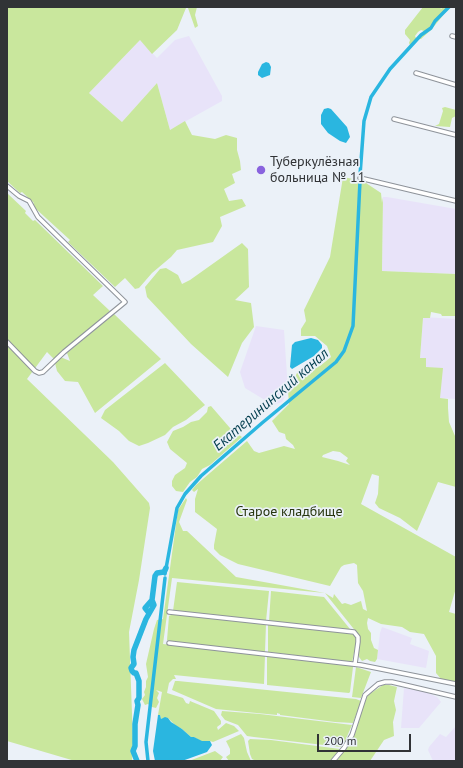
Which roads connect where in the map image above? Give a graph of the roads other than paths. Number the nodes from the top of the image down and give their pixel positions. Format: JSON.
{"nodes":[{"id":1,"x":416,"y":73,"type":"dead end"},
{"id":2,"x":456,"y":85,"type":"edge"},
{"id":3,"x":394,"y":119,"type":"dead end"},
{"id":4,"x":456,"y":134,"type":"edge"},
{"id":5,"x":360,"y":178,"type":"dead end"},
{"id":6,"x":7,"y":186,"type":"edge"},
{"id":7,"x":456,"y":201,"type":"edge"},
{"id":8,"x":7,"y":342,"type":"edge"},
{"id":9,"x":169,"y":612,"type":"dead end"},
{"id":10,"x":169,"y":643,"type":"dead end"},
{"id":11,"x":355,"y":664,"type":"junction"},
{"id":12,"x":456,"y":684,"type":"edge"},
{"id":13,"x":456,"y":697,"type":"edge"},
{"id":14,"x":333,"y":761,"type":"edge"}],
"edges":[{"from":1,"to":2,"type":"street"},
{"from":3,"to":4,"type":"street"},
{"from":5,"to":7,"type":"street"},
{"from":6,"to":8,"type":"street"},
{"from":9,"to":11,"type":"street"},
{"from":10,"to":11,"type":"street"},
{"from":11,"to":12,"type":"street"},
{"from":13,"to":14,"type":"street"}]}
